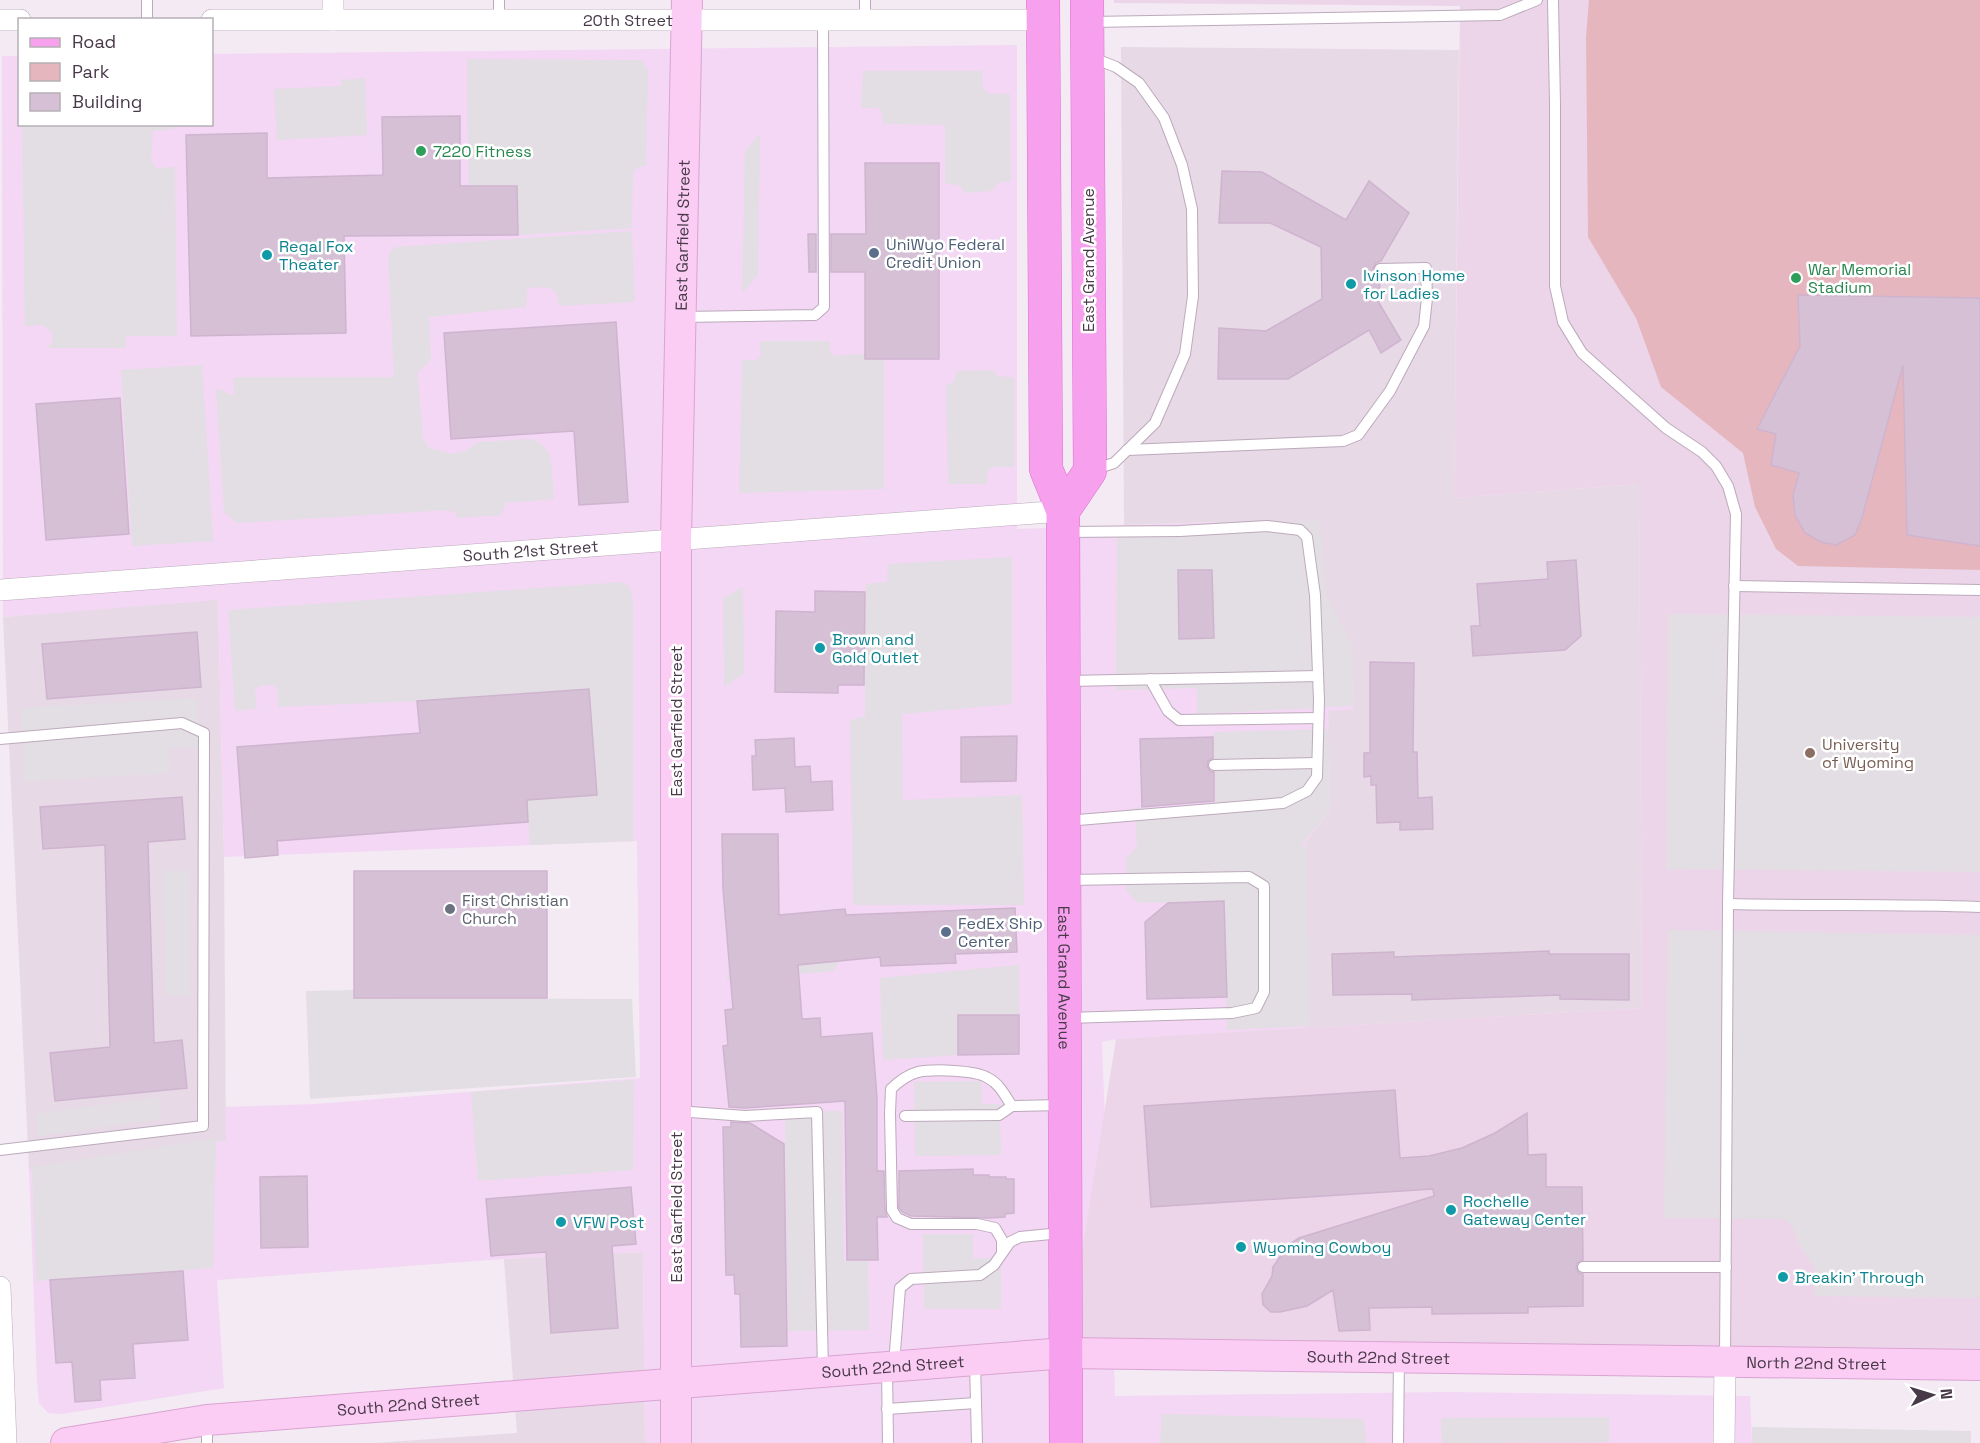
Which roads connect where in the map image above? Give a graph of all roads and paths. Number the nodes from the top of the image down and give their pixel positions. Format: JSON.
{"nodes":[{"id":1,"x":147,"y":0,"type":"edge"},
{"id":2,"x":1537,"y":0,"type":"edge"},
{"id":3,"x":1553,"y":0,"type":"edge"},
{"id":4,"x":333,"y":10,"type":"edge"},
{"id":5,"x":499,"y":10,"type":"edge"},
{"id":6,"x":687,"y":10,"type":"edge"},
{"id":7,"x":865,"y":10,"type":"edge"},
{"id":8,"x":1043,"y":10,"type":"edge"},
{"id":9,"x":1088,"y":11,"type":"edge"},
{"id":10,"x":147,"y":18,"type":"edge"},
{"id":11,"x":0,"y":20,"type":"edge"},
{"id":12,"x":18,"y":20,"type":"edge"},
{"id":13,"x":213,"y":20,"type":"edge"},
{"id":14,"x":823,"y":20,"type":"junction"},
{"id":15,"x":1088,"y":56,"type":"junction"},
{"id":16,"x":1380,"y":269,"type":"dead end"},
{"id":17,"x":680,"y":317,"type":"junction"},
{"id":18,"x":1127,"y":450,"type":"junction"},
{"id":19,"x":1090,"y":471,"type":"junction"},
{"id":20,"x":1063,"y":522,"type":"junction"},
{"id":21,"x":676,"y":540,"type":"junction"},
{"id":22,"x":1734,"y":586,"type":"junction"},
{"id":23,"x":0,"y":590,"type":"edge"},
{"id":24,"x":1980,"y":590,"type":"edge"},
{"id":25,"x":1318,"y":676,"type":"junction"},
{"id":26,"x":1150,"y":679,"type":"junction"},
{"id":27,"x":1064,"y":681,"type":"junction"},
{"id":28,"x":1318,"y":718,"type":"junction"},
{"id":29,"x":0,"y":739,"type":"edge"},
{"id":30,"x":1317,"y":763,"type":"junction"},
{"id":31,"x":1214,"y":765,"type":"dead end"},
{"id":32,"x":1064,"y":821,"type":"junction"},
{"id":33,"x":1064,"y":880,"type":"junction"},
{"id":34,"x":1728,"y":904,"type":"junction"},
{"id":35,"x":1980,"y":907,"type":"edge"},
{"id":36,"x":1065,"y":1018,"type":"junction"},
{"id":37,"x":1065,"y":1105,"type":"junction"},
{"id":38,"x":1012,"y":1106,"type":"junction"},
{"id":39,"x":676,"y":1111,"type":"junction"},
{"id":40,"x":905,"y":1116,"type":"dead end"},
{"id":41,"x":0,"y":1150,"type":"edge"},
{"id":42,"x":1066,"y":1233,"type":"junction"},
{"id":43,"x":1002,"y":1252,"type":"junction"},
{"id":44,"x":1583,"y":1267,"type":"dead end"},
{"id":45,"x":1726,"y":1267,"type":"junction"},
{"id":46,"x":0,"y":1287,"type":"edge"},
{"id":47,"x":1066,"y":1353,"type":"junction"},
{"id":48,"x":1399,"y":1358,"type":"junction"},
{"id":49,"x":975,"y":1361,"type":"junction"},
{"id":50,"x":1725,"y":1362,"type":"junction"},
{"id":51,"x":1980,"y":1365,"type":"edge"},
{"id":52,"x":890,"y":1367,"type":"junction"},
{"id":53,"x":823,"y":1373,"type":"junction"},
{"id":54,"x":676,"y":1384,"type":"junction"},
{"id":55,"x":976,"y":1403,"type":"junction"},
{"id":56,"x":887,"y":1409,"type":"junction"},
{"id":57,"x":207,"y":1431,"type":"edge"},
{"id":58,"x":6,"y":1443,"type":"edge"},
{"id":59,"x":66,"y":1443,"type":"edge"},
{"id":60,"x":676,"y":1443,"type":"edge"},
{"id":61,"x":888,"y":1443,"type":"edge"},
{"id":62,"x":977,"y":1443,"type":"edge"},
{"id":63,"x":1066,"y":1443,"type":"edge"},
{"id":64,"x":1398,"y":1443,"type":"edge"},
{"id":65,"x":1724,"y":1443,"type":"edge"}],
"edges":[{"from":1,"to":10,"type":"lane"},
{"from":2,"to":9,"type":"lane"},
{"from":3,"to":22,"type":"lane"},
{"from":4,"to":5,"type":"street","name":"20th Street"},
{"from":4,"to":13,"type":"street","name":"20th Street"},
{"from":5,"to":6,"type":"street","name":"20th Street"},
{"from":6,"to":14,"type":"street","name":"20th Street"},
{"from":6,"to":17,"type":"street","name":"East Garfield Street"},
{"from":7,"to":8,"type":"street","name":"20th Street"},
{"from":7,"to":14,"type":"street","name":"20th Street"},
{"from":8,"to":20,"type":"main road","name":"East Grand Avenue"},
{"from":9,"to":15,"type":"main road","name":"East Grand Avenue"},
{"from":11,"to":12,"type":"street"},
{"from":14,"to":17,"type":"lane"},
{"from":15,"to":18,"type":"lane"},
{"from":15,"to":19,"type":"main road","name":"East Grand Avenue"},
{"from":16,"to":18,"type":"lane"},
{"from":17,"to":21,"type":"street","name":"East Garfield Street"},
{"from":18,"to":19,"type":"lane"},
{"from":19,"to":20,"type":"main road"},
{"from":20,"to":21,"type":"street","name":"South 21st Street"},
{"from":20,"to":25,"type":"lane"},
{"from":20,"to":27,"type":"main road","name":"East Grand Avenue"},
{"from":21,"to":23,"type":"street","name":"South 21st Street"},
{"from":21,"to":39,"type":"street","name":"East Garfield Street"},
{"from":22,"to":24,"type":"lane"},
{"from":22,"to":34,"type":"lane"},
{"from":25,"to":26,"type":"lane"},
{"from":25,"to":28,"type":"lane"},
{"from":26,"to":27,"type":"lane"},
{"from":26,"to":28,"type":"lane"},
{"from":27,"to":32,"type":"main road","name":"East Grand Avenue"},
{"from":28,"to":30,"type":"lane"},
{"from":29,"to":41,"type":"lane"},
{"from":30,"to":31,"type":"lane"},
{"from":30,"to":32,"type":"lane"},
{"from":32,"to":33,"type":"main road","name":"East Grand Avenue"},
{"from":33,"to":36,"type":"main road","name":"East Grand Avenue"},
{"from":33,"to":36,"type":"lane"},
{"from":34,"to":35,"type":"lane"},
{"from":34,"to":45,"type":"lane"},
{"from":36,"to":37,"type":"main road","name":"East Grand Avenue"},
{"from":37,"to":38,"type":"lane"},
{"from":37,"to":42,"type":"main road","name":"East Grand Avenue"},
{"from":38,"to":40,"type":"lane"},
{"from":38,"to":43,"type":"lane"},
{"from":39,"to":53,"type":"lane"},
{"from":39,"to":54,"type":"street","name":"East Garfield Street"},
{"from":42,"to":43,"type":"lane"},
{"from":42,"to":47,"type":"main road","name":"East Grand Avenue"},
{"from":43,"to":52,"type":"lane"},
{"from":44,"to":45,"type":"lane"},
{"from":45,"to":50,"type":"lane"},
{"from":46,"to":58,"type":"street"},
{"from":47,"to":48,"type":"street","name":"South 22nd Street"},
{"from":47,"to":49,"type":"street","name":"South 22nd Street"},
{"from":47,"to":63,"type":"main road","name":"East Grand Avenue"},
{"from":48,"to":50,"type":"street","name":"South 22nd Street"},
{"from":48,"to":64,"type":"lane"},
{"from":49,"to":52,"type":"street","name":"South 22nd Street"},
{"from":49,"to":55,"type":"lane"},
{"from":50,"to":51,"type":"street","name":"North 22nd Street"},
{"from":50,"to":65,"type":"street"},
{"from":52,"to":53,"type":"street","name":"South 22nd Street"},
{"from":52,"to":56,"type":"lane"},
{"from":53,"to":54,"type":"street","name":"South 22nd Street"},
{"from":54,"to":57,"type":"street","name":"South 22nd Street"},
{"from":54,"to":60,"type":"street","name":"East Garfield Street"},
{"from":55,"to":56,"type":"lane"},
{"from":55,"to":62,"type":"lane"},
{"from":56,"to":61,"type":"lane"},
{"from":57,"to":59,"type":"street","name":"South 22nd Street"}]}
